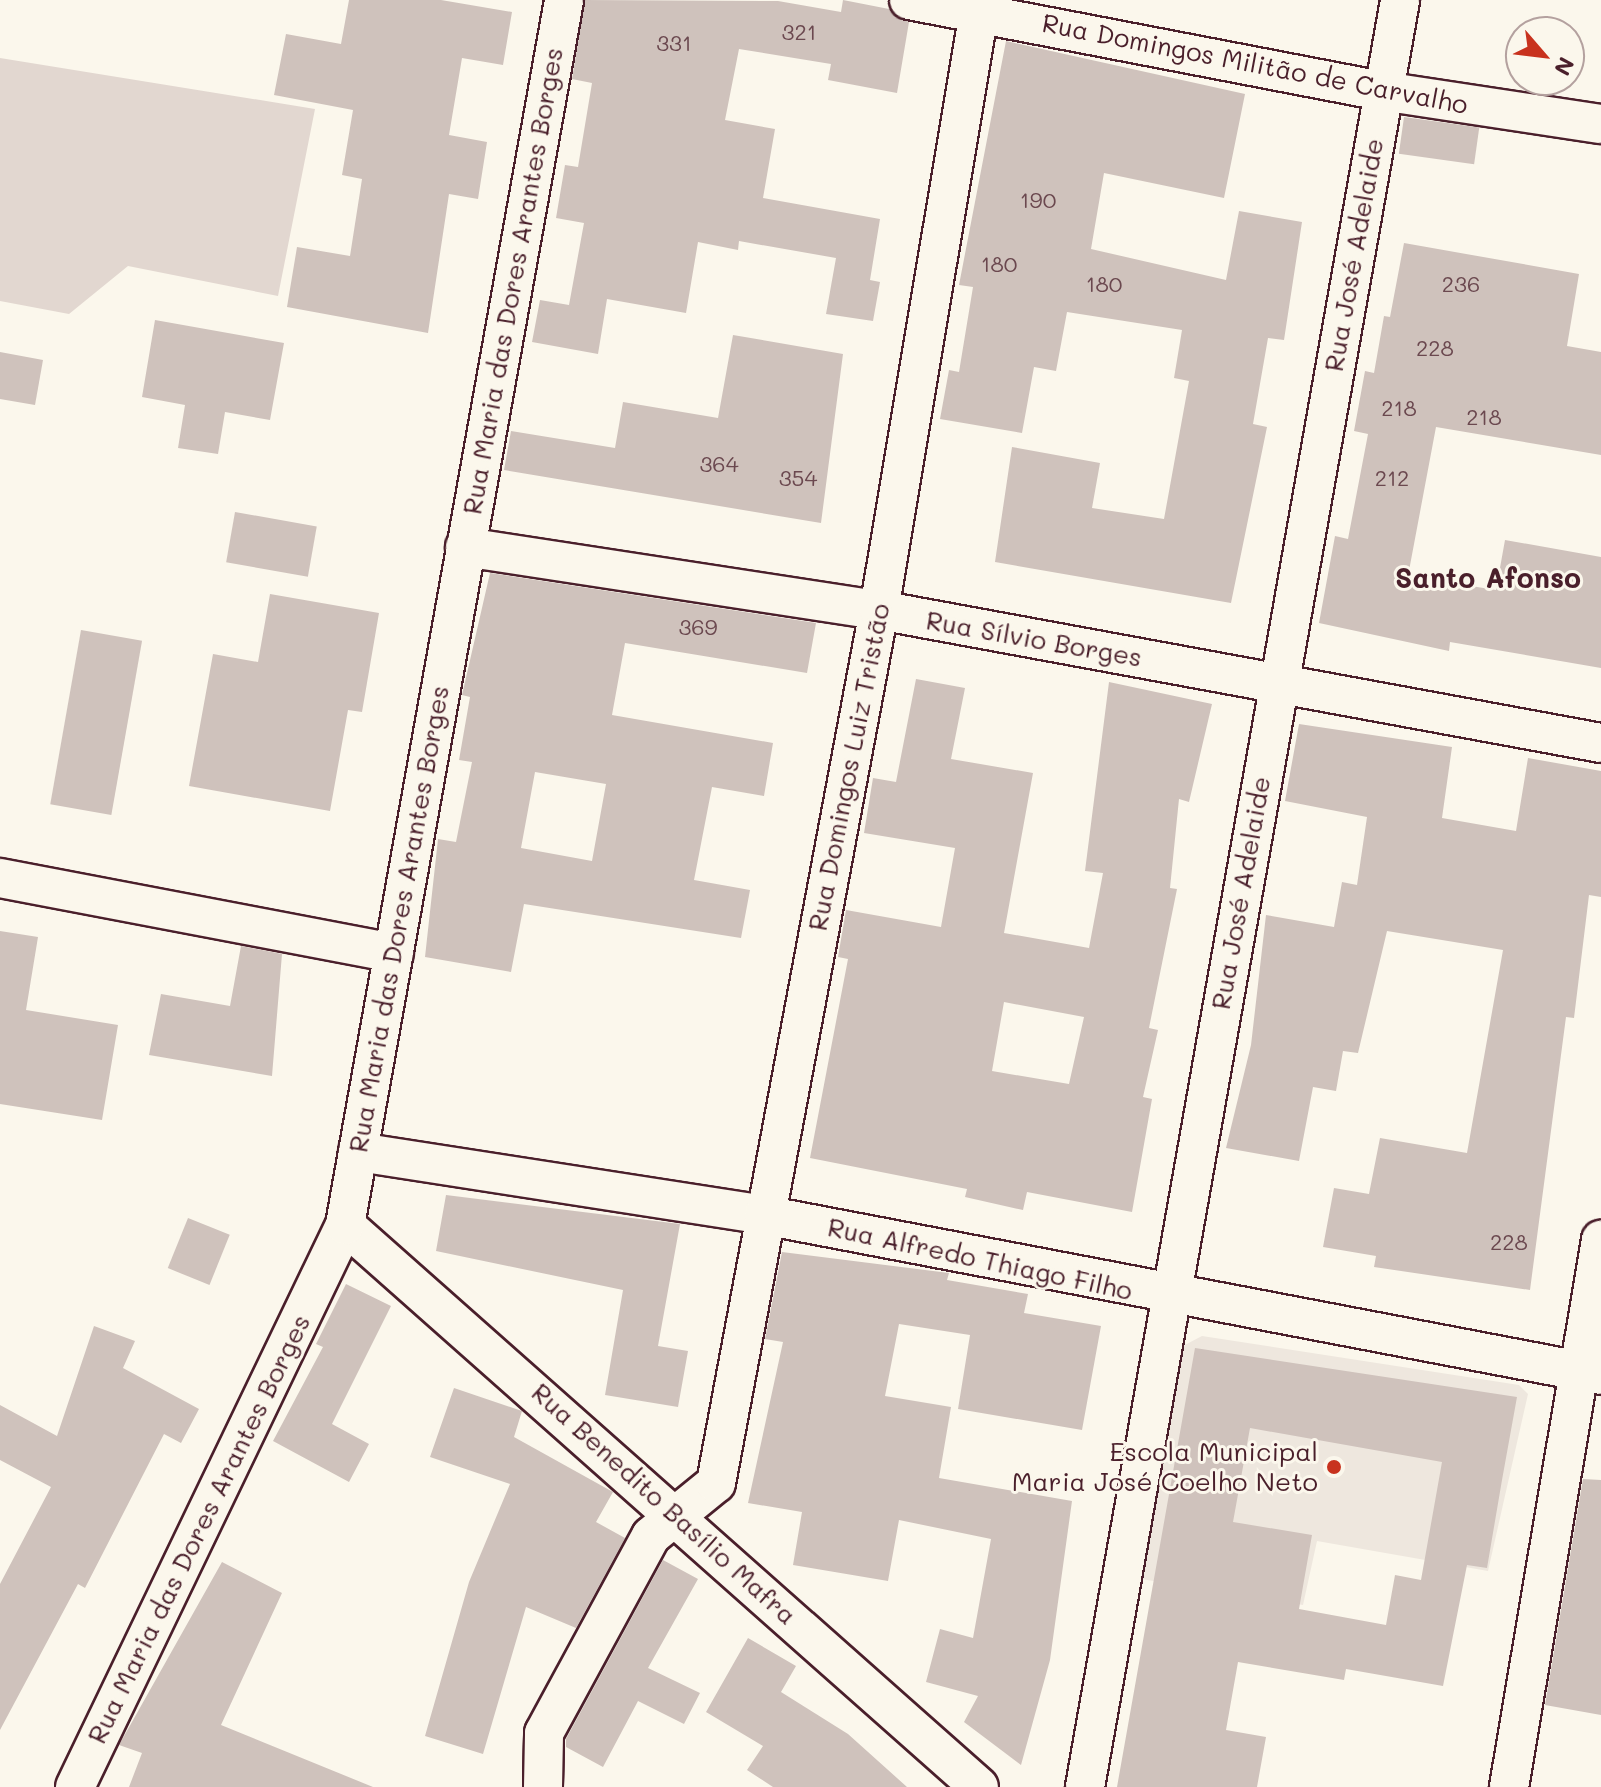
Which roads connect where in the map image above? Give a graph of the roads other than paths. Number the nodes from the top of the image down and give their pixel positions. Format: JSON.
{"nodes":[{"id":1,"x":564,"y":0,"type":"edge"},
{"id":2,"x":909,"y":0,"type":"edge"},
{"id":3,"x":1400,"y":0,"type":"edge"},
{"id":4,"x":980,"y":6,"type":"edge"},
{"id":5,"x":1382,"y":91,"type":"junction"},
{"id":6,"x":1601,"y":124,"type":"edge"},
{"id":7,"x":465,"y":547,"type":"junction"},
{"id":8,"x":879,"y":610,"type":"junction"},
{"id":9,"x":1279,"y":683,"type":"junction"},
{"id":10,"x":1601,"y":743,"type":"edge"},
{"id":11,"x":0,"y":878,"type":"edge"},
{"id":12,"x":394,"y":953,"type":"junction"},
{"id":13,"x":358,"y":1152,"type":"junction"},
{"id":14,"x":764,"y":1215,"type":"junction"},
{"id":15,"x":345,"y":1225,"type":"junction"},
{"id":16,"x":1601,"y":1240,"type":"edge"},
{"id":17,"x":1168,"y":1298,"type":"junction"},
{"id":18,"x":1589,"y":1373,"type":"edge"},
{"id":19,"x":680,"y":1516,"type":"junction"},
{"id":20,"x":75,"y":1787,"type":"edge"},
{"id":21,"x":543,"y":1787,"type":"edge"},
{"id":22,"x":979,"y":1787,"type":"edge"},
{"id":23,"x":1085,"y":1787,"type":"edge"},
{"id":24,"x":1509,"y":1787,"type":"edge"}],
"edges":[{"from":1,"to":7,"type":"street","name":"Rua Maria das Dores Arantes Borges"},
{"from":2,"to":4,"type":"street","name":"Rua Domingos Militão de Carvalho"},
{"from":3,"to":5,"type":"street","name":"Rua José Adelaide"},
{"from":4,"to":5,"type":"street","name":"Rua Domingos Militão de Carvalho"},
{"from":4,"to":8,"type":"street","name":"Rua Domingos Luiz Tristão"},
{"from":5,"to":6,"type":"street","name":"Rua Domingos Militão de Carvalho"},
{"from":5,"to":9,"type":"street","name":"Rua José Adelaide"},
{"from":7,"to":8,"type":"street","name":"Rua Sílvio Borges"},
{"from":7,"to":12,"type":"street","name":"Rua Maria das Dores Arantes Borges"},
{"from":8,"to":9,"type":"street","name":"Rua Sílvio Borges"},
{"from":8,"to":14,"type":"street","name":"Rua Domingos Luiz Tristão"},
{"from":9,"to":10,"type":"street","name":"Rua Sílvio Borges"},
{"from":9,"to":17,"type":"street","name":"Rua José Adelaide"},
{"from":11,"to":12,"type":"street"},
{"from":12,"to":13,"type":"street","name":"Rua Maria das Dores Arantes Borges"},
{"from":13,"to":14,"type":"street","name":"Rua Alfredo Thiago Filho"},
{"from":13,"to":15,"type":"street","name":"Rua Maria das Dores Arantes Borges"},
{"from":14,"to":17,"type":"street","name":"Rua Alfredo Thiago Filho"},
{"from":14,"to":19,"type":"street","name":"Rua Domingos Luiz Tristão"},
{"from":15,"to":19,"type":"street","name":"Rua Benedito Basílio Mafra"},
{"from":15,"to":20,"type":"street","name":"Rua Maria das Dores Arantes Borges"},
{"from":16,"to":18,"type":"street"},
{"from":17,"to":18,"type":"street","name":"Rua Alfredo Thiago Filho"},
{"from":17,"to":23,"type":"street","name":"Rua José Adelaide"},
{"from":18,"to":24,"type":"street"},
{"from":19,"to":21,"type":"street","name":"Rua Domingos Luiz Tristão"},
{"from":19,"to":22,"type":"street","name":"Rua Benedito Basílio Mafra"}]}
